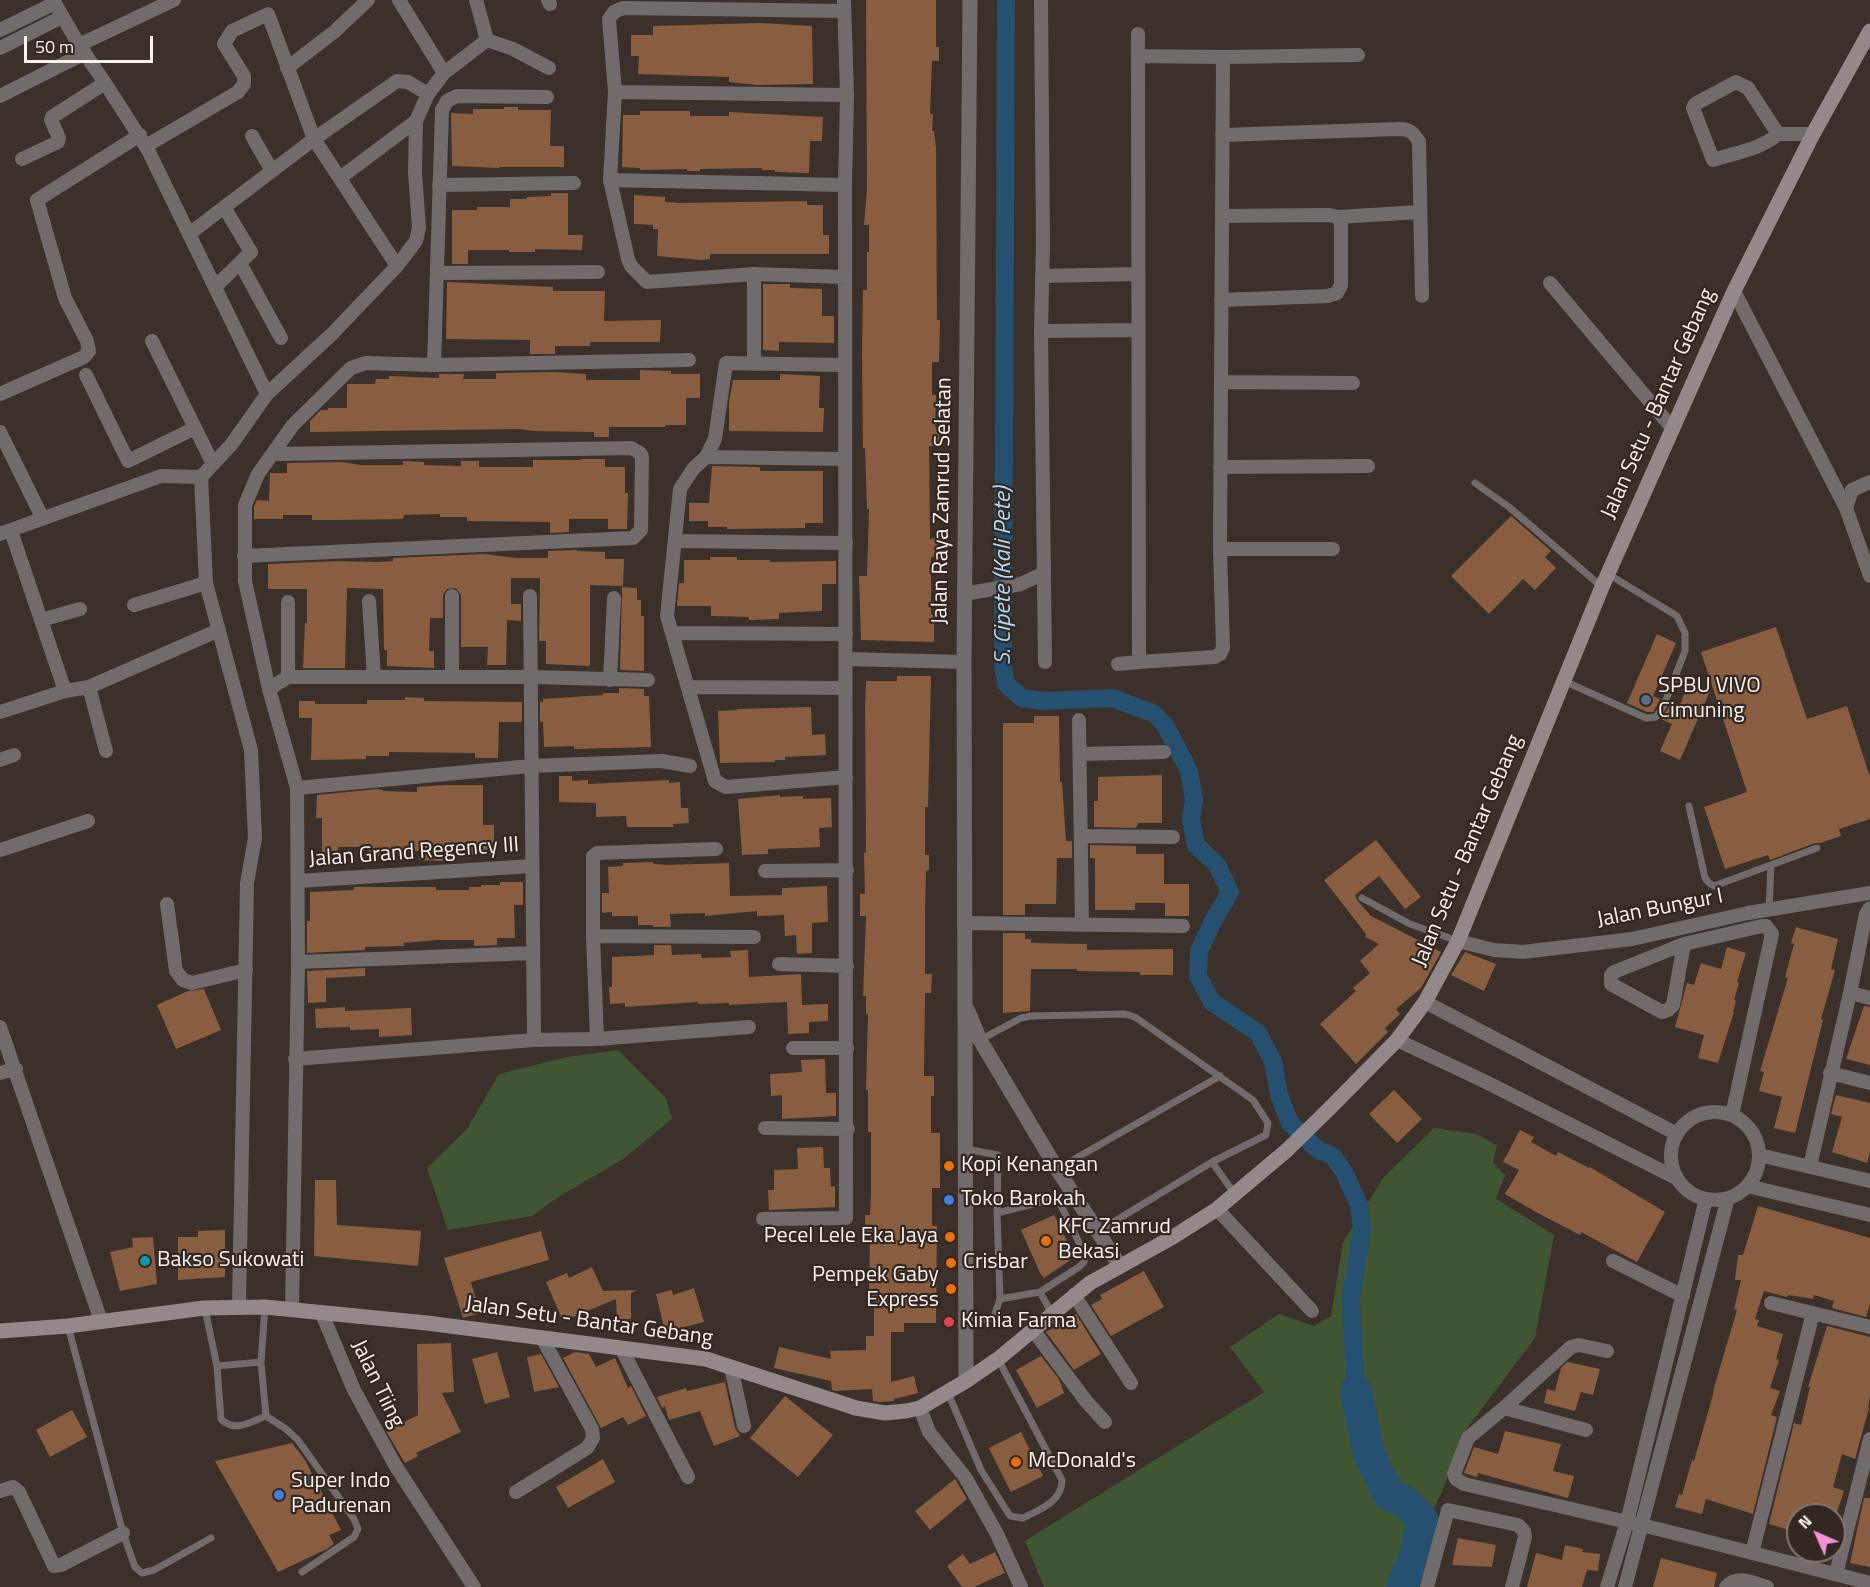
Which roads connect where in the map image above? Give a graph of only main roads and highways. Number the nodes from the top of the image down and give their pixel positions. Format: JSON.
{"nodes":[{"id":1,"x":1870,"y":31,"type":"edge"},
{"id":2,"x":0,"y":1331,"type":"edge"}],
"edges":[{"from":1,"to":2,"type":"main road","name":"Jalan Setu - Bantar Gebang"}]}
